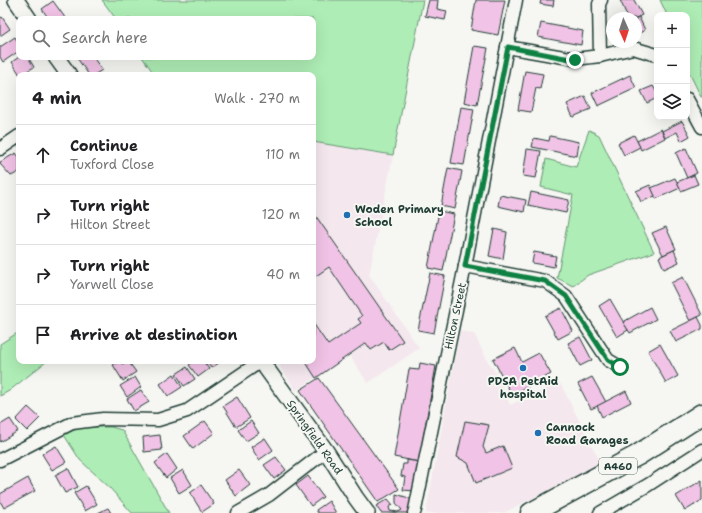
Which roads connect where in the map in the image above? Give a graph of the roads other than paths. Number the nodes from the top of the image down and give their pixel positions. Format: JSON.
{"nodes":[{"id":1,"x":16,"y":0,"type":"edge"},
{"id":2,"x":516,"y":0,"type":"edge"},
{"id":3,"x":601,"y":0,"type":"edge"},
{"id":4,"x":27,"y":16,"type":"edge"},
{"id":5,"x":508,"y":47,"type":"junction"},
{"id":6,"x":654,"y":54,"type":"edge"},
{"id":7,"x":600,"y":56,"type":"junction"},
{"id":8,"x":58,"y":60,"type":"edge"},
{"id":9,"x":66,"y":72,"type":"edge"},
{"id":10,"x":690,"y":105,"type":"edge"},
{"id":11,"x":702,"y":128,"type":"edge"},
{"id":12,"x":16,"y":138,"type":"edge"},
{"id":13,"x":0,"y":149,"type":"edge"},
{"id":14,"x":465,"y":266,"type":"junction"},
{"id":15,"x":257,"y":364,"type":"edge"},
{"id":16,"x":263,"y":364,"type":"edge"},
{"id":17,"x":620,"y":367,"type":"dead end"},
{"id":18,"x":702,"y":414,"type":"edge"},
{"id":19,"x":702,"y":450,"type":"edge"},
{"id":20,"x":326,"y":451,"type":"junction"},
{"id":21,"x":0,"y":460,"type":"edge"},
{"id":22,"x":556,"y":507,"type":"edge"},
{"id":23,"x":238,"y":513,"type":"edge"},
{"id":24,"x":367,"y":513,"type":"edge"},
{"id":25,"x":414,"y":513,"type":"edge"},
{"id":26,"x":531,"y":513,"type":"edge"},
{"id":27,"x":600,"y":513,"type":"edge"}],
"edges":[{"from":1,"to":4,"type":"street"},
{"from":2,"to":5,"type":"street","name":"Hilton Street"},
{"from":3,"to":7,"type":"street"},
{"from":5,"to":7,"type":"street"},
{"from":5,"to":14,"type":"street","name":"Hilton Street"},
{"from":6,"to":7,"type":"street"},
{"from":8,"to":9,"type":"street"},
{"from":10,"to":11,"type":"street"},
{"from":12,"to":13,"type":"street"},
{"from":14,"to":17,"type":"street"},
{"from":14,"to":25,"type":"street","name":"Hilton Street"},
{"from":15,"to":21,"type":"street"},
{"from":16,"to":20,"type":"street","name":"Springfield Road"},
{"from":18,"to":22,"type":"highway","number":"A460"},
{"from":19,"to":27,"type":"street"},
{"from":20,"to":23,"type":"street"},
{"from":20,"to":24,"type":"street","name":"Springfield Road"},
{"from":22,"to":26,"type":"highway","number":"A460"}]}
